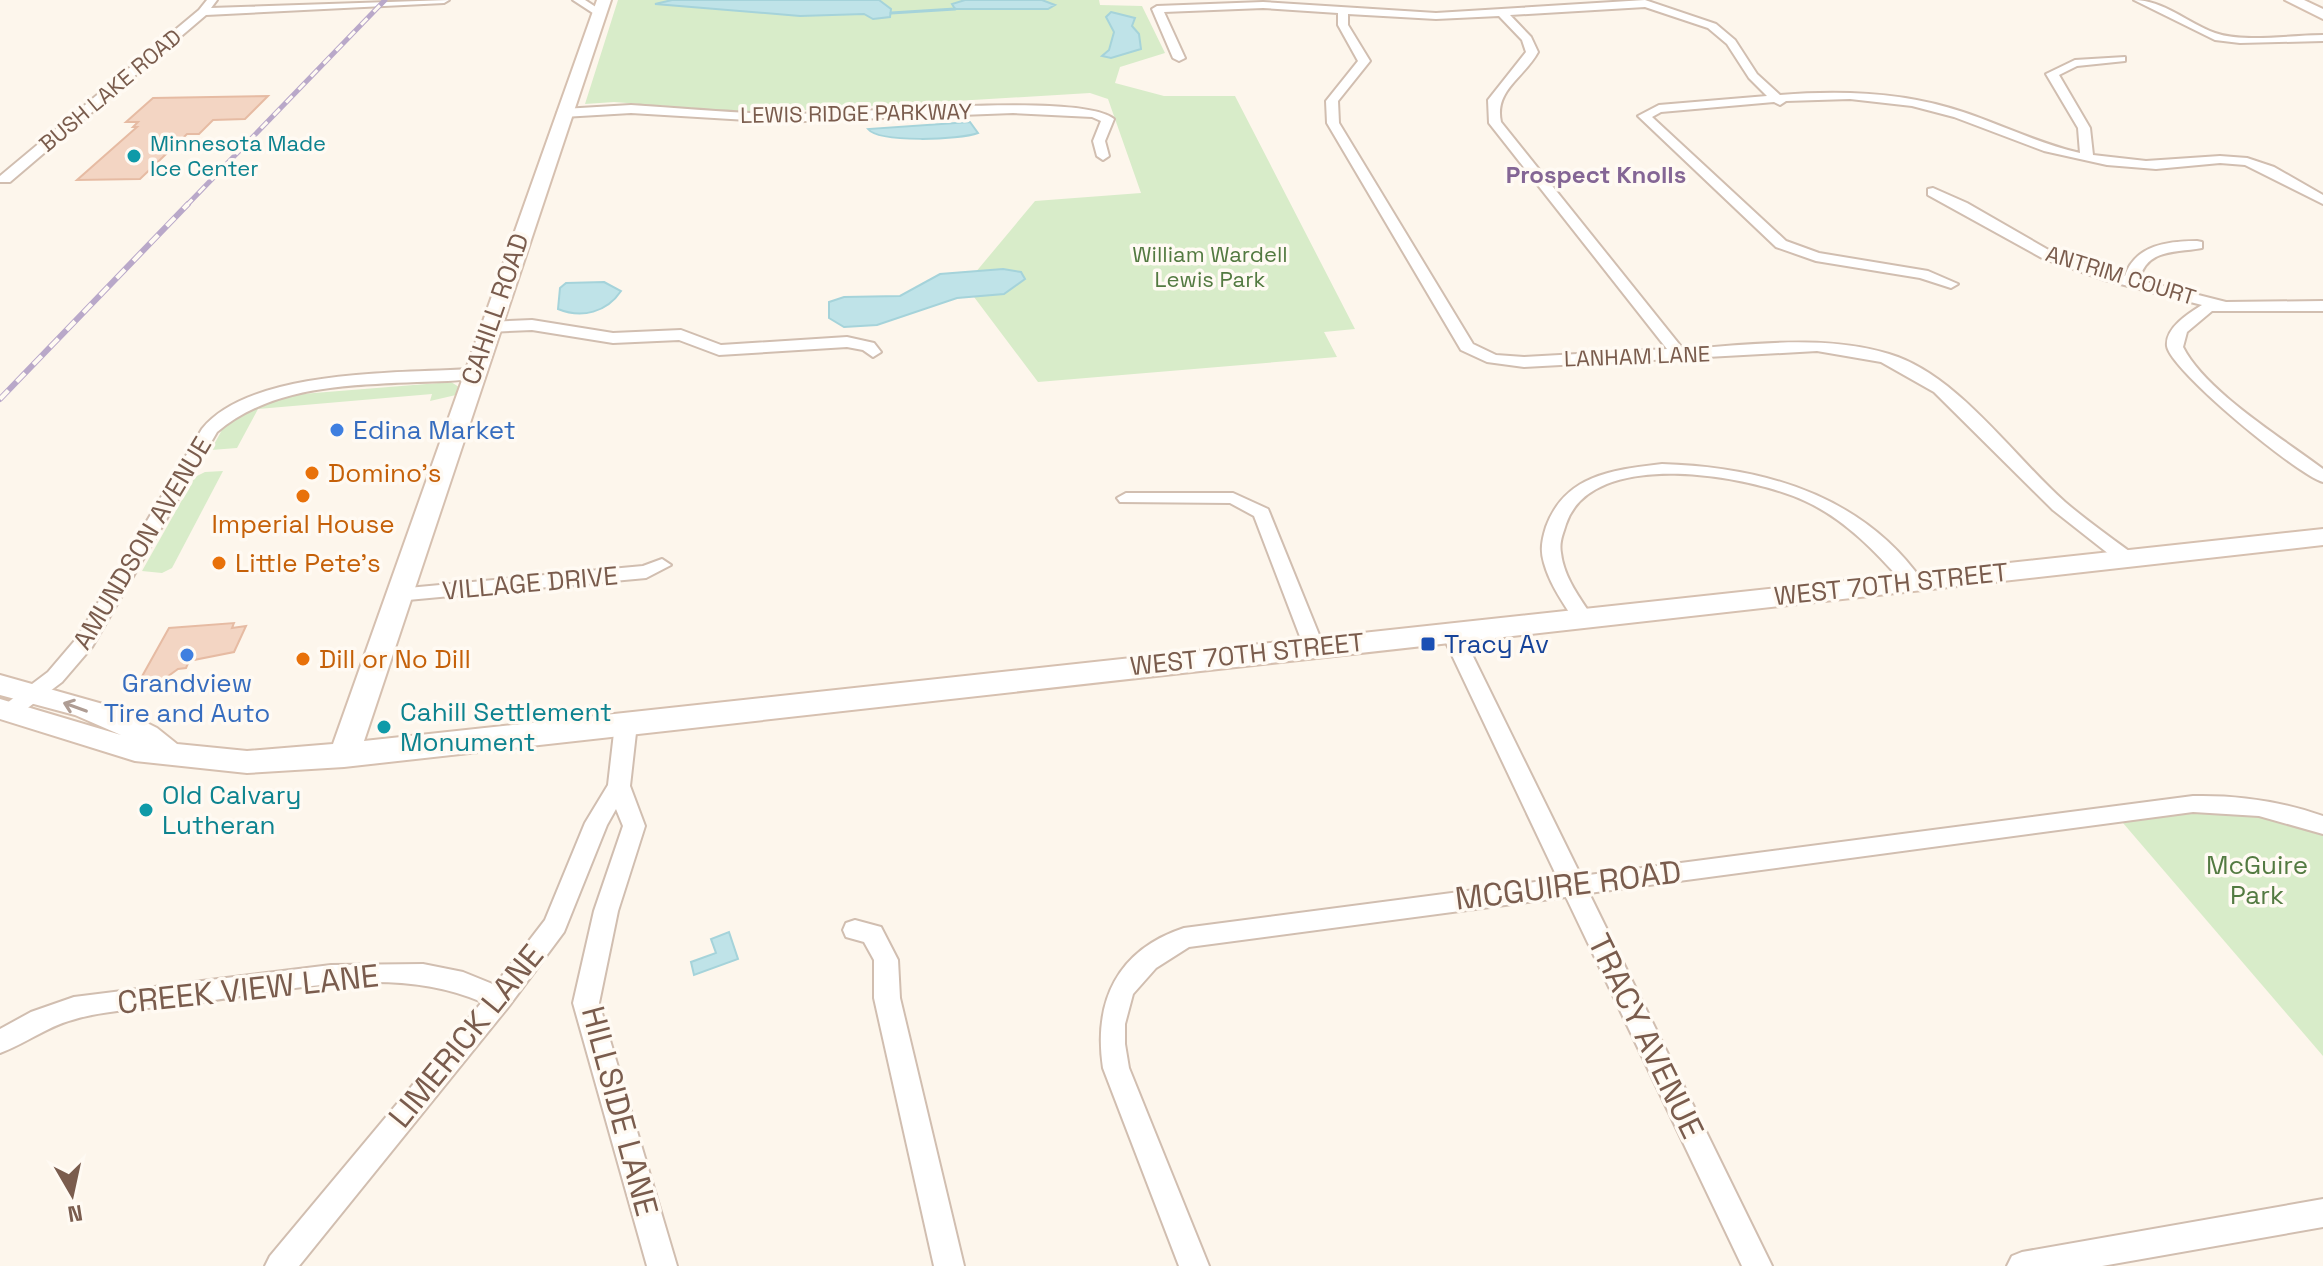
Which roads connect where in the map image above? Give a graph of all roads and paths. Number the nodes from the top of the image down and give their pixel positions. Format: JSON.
{"nodes":[{"id":1,"x":212,"y":0,"type":"edge"},
{"id":2,"x":444,"y":0,"type":"edge"},
{"id":3,"x":578,"y":0,"type":"edge"},
{"id":4,"x":2139,"y":0,"type":"edge"},
{"id":5,"x":2292,"y":0,"type":"edge"},
{"id":6,"x":1640,"y":2,"type":"edge"},
{"id":7,"x":602,"y":7,"type":"edge"},
{"id":8,"x":1343,"y":11,"type":"junction"},
{"id":9,"x":203,"y":12,"type":"junction"},
{"id":10,"x":1502,"y":13,"type":"junction"},
{"id":11,"x":2323,"y":15,"type":"edge"},
{"id":12,"x":2323,"y":38,"type":"edge"},
{"id":13,"x":1179,"y":58,"type":"dead end"},
{"id":14,"x":2121,"y":59,"type":"dead end"},
{"id":15,"x":1780,"y":101,"type":"junction"},
{"id":16,"x":563,"y":113,"type":"junction"},
{"id":17,"x":1103,"y":156,"type":"dead end"},
{"id":18,"x":2087,"y":158,"type":"junction"},
{"id":19,"x":5,"y":179,"type":"dead end"},
{"id":20,"x":1933,"y":192,"type":"dead end"},
{"id":21,"x":2323,"y":200,"type":"edge"},
{"id":22,"x":2197,"y":245,"type":"dead end"},
{"id":23,"x":2131,"y":282,"type":"junction"},
{"id":24,"x":1951,"y":284,"type":"dead end"},
{"id":25,"x":2228,"y":306,"type":"junction"},
{"id":26,"x":2323,"y":306,"type":"edge"},
{"id":27,"x":489,"y":327,"type":"junction"},
{"id":28,"x":873,"y":352,"type":"dead end"},
{"id":29,"x":1678,"y":353,"type":"junction"},
{"id":30,"x":473,"y":374,"type":"junction"},
{"id":31,"x":2323,"y":477,"type":"edge"},
{"id":32,"x":1126,"y":498,"type":"dead end"},
{"id":33,"x":2323,"y":537,"type":"edge"},
{"id":34,"x":2126,"y":558,"type":"junction"},
{"id":35,"x":662,"y":565,"type":"dead end"},
{"id":36,"x":1913,"y":582,"type":"junction"},
{"id":37,"x":397,"y":595,"type":"junction"},
{"id":38,"x":1583,"y":618,"type":"junction"},
{"id":39,"x":1451,"y":632,"type":"junction"},
{"id":40,"x":1314,"y":647,"type":"junction"},
{"id":41,"x":36,"y":692,"type":"junction"},
{"id":42,"x":3,"y":702,"type":"edge"},
{"id":43,"x":626,"y":724,"type":"junction"},
{"id":44,"x":171,"y":752,"type":"junction"},
{"id":45,"x":344,"y":756,"type":"junction"},
{"id":46,"x":619,"y":786,"type":"junction"},
{"id":47,"x":2323,"y":825,"type":"edge"},
{"id":48,"x":1573,"y":884,"type":"junction"},
{"id":49,"x":855,"y":930,"type":"dead end"},
{"id":50,"x":500,"y":998,"type":"junction"},
{"id":51,"x":0,"y":1042,"type":"edge"},
{"id":52,"x":2323,"y":1213,"type":"edge"},
{"id":53,"x":280,"y":1266,"type":"edge"},
{"id":54,"x":662,"y":1266,"type":"edge"},
{"id":55,"x":949,"y":1266,"type":"edge"},
{"id":56,"x":1194,"y":1266,"type":"edge"},
{"id":57,"x":1757,"y":1266,"type":"edge"},
{"id":58,"x":2022,"y":1266,"type":"edge"}],
"edges":[{"from":1,"to":9,"type":"street","name":"BUSH LAKE ROAD"},
{"from":2,"to":9,"type":"street"},
{"from":3,"to":7,"type":"street"},
{"from":4,"to":12,"type":"street"},
{"from":5,"to":11,"type":"street"},
{"from":6,"to":10,"type":"street"},
{"from":6,"to":15,"type":"street"},
{"from":7,"to":16,"type":"street","name":"CAHILL ROAD"},
{"from":8,"to":10,"type":"street"},
{"from":8,"to":13,"type":"street"},
{"from":8,"to":29,"type":"street","name":"LANHAM LANE"},
{"from":9,"to":19,"type":"street","name":"BUSH LAKE ROAD"},
{"from":10,"to":29,"type":"street"},
{"from":14,"to":18,"type":"street"},
{"from":15,"to":18,"type":"street"},
{"from":15,"to":24,"type":"street"},
{"from":16,"to":17,"type":"street","name":"LEWIS RIDGE PARKWAY"},
{"from":16,"to":27,"type":"street","name":"CAHILL ROAD"},
{"from":18,"to":21,"type":"street"},
{"from":20,"to":23,"type":"street","name":"ANTRIM COURT"},
{"from":22,"to":23,"type":"street"},
{"from":23,"to":25,"type":"street","name":"ANTRIM COURT"},
{"from":25,"to":26,"type":"street"},
{"from":25,"to":31,"type":"street"},
{"from":27,"to":28,"type":"street"},
{"from":27,"to":30,"type":"street","name":"CAHILL ROAD"},
{"from":29,"to":34,"type":"street","name":"LANHAM LANE"},
{"from":30,"to":37,"type":"street","name":"CAHILL ROAD"},
{"from":30,"to":41,"type":"street","name":"AMUNDSON AVENUE"},
{"from":32,"to":40,"type":"street"},
{"from":33,"to":34,"type":"street","name":"WEST 70TH STREET"},
{"from":34,"to":36,"type":"street","name":"WEST 70TH STREET"},
{"from":35,"to":37,"type":"street","name":"VILLAGE DRIVE"},
{"from":36,"to":38,"type":"street","name":"WEST 70TH STREET"},
{"from":36,"to":38,"type":"street"},
{"from":37,"to":45,"type":"street","name":"CAHILL ROAD"},
{"from":38,"to":39,"type":"street","name":"WEST 70TH STREET"},
{"from":39,"to":40,"type":"street","name":"WEST 70TH STREET"},
{"from":39,"to":48,"type":"street","name":"TRACY AVENUE"},
{"from":40,"to":43,"type":"street","name":"WEST 70TH STREET"},
{"from":41,"to":42,"type":"street","name":"WEST 70TH STREET"},
{"from":44,"to":41,"type":"street","name":"WEST 70TH STREET","one_way":true},
{"from":42,"to":44,"type":"street","name":"WEST 70TH STREET"},
{"from":43,"to":45,"type":"street","name":"WEST 70TH STREET"},
{"from":43,"to":46,"type":"street","name":"HILLSIDE LANE"},
{"from":44,"to":45,"type":"street","name":"WEST 70TH STREET"},
{"from":46,"to":50,"type":"street","name":"LIMERICK LANE"},
{"from":46,"to":54,"type":"street","name":"HILLSIDE LANE"},
{"from":47,"to":48,"type":"street","name":"MCGUIRE ROAD"},
{"from":48,"to":56,"type":"street","name":"MCGUIRE ROAD"},
{"from":48,"to":57,"type":"street","name":"TRACY AVENUE"},
{"from":49,"to":55,"type":"street"},
{"from":50,"to":51,"type":"street","name":"CREEK VIEW LANE"},
{"from":50,"to":53,"type":"street","name":"LIMERICK LANE"},
{"from":52,"to":58,"type":"street"}]}
